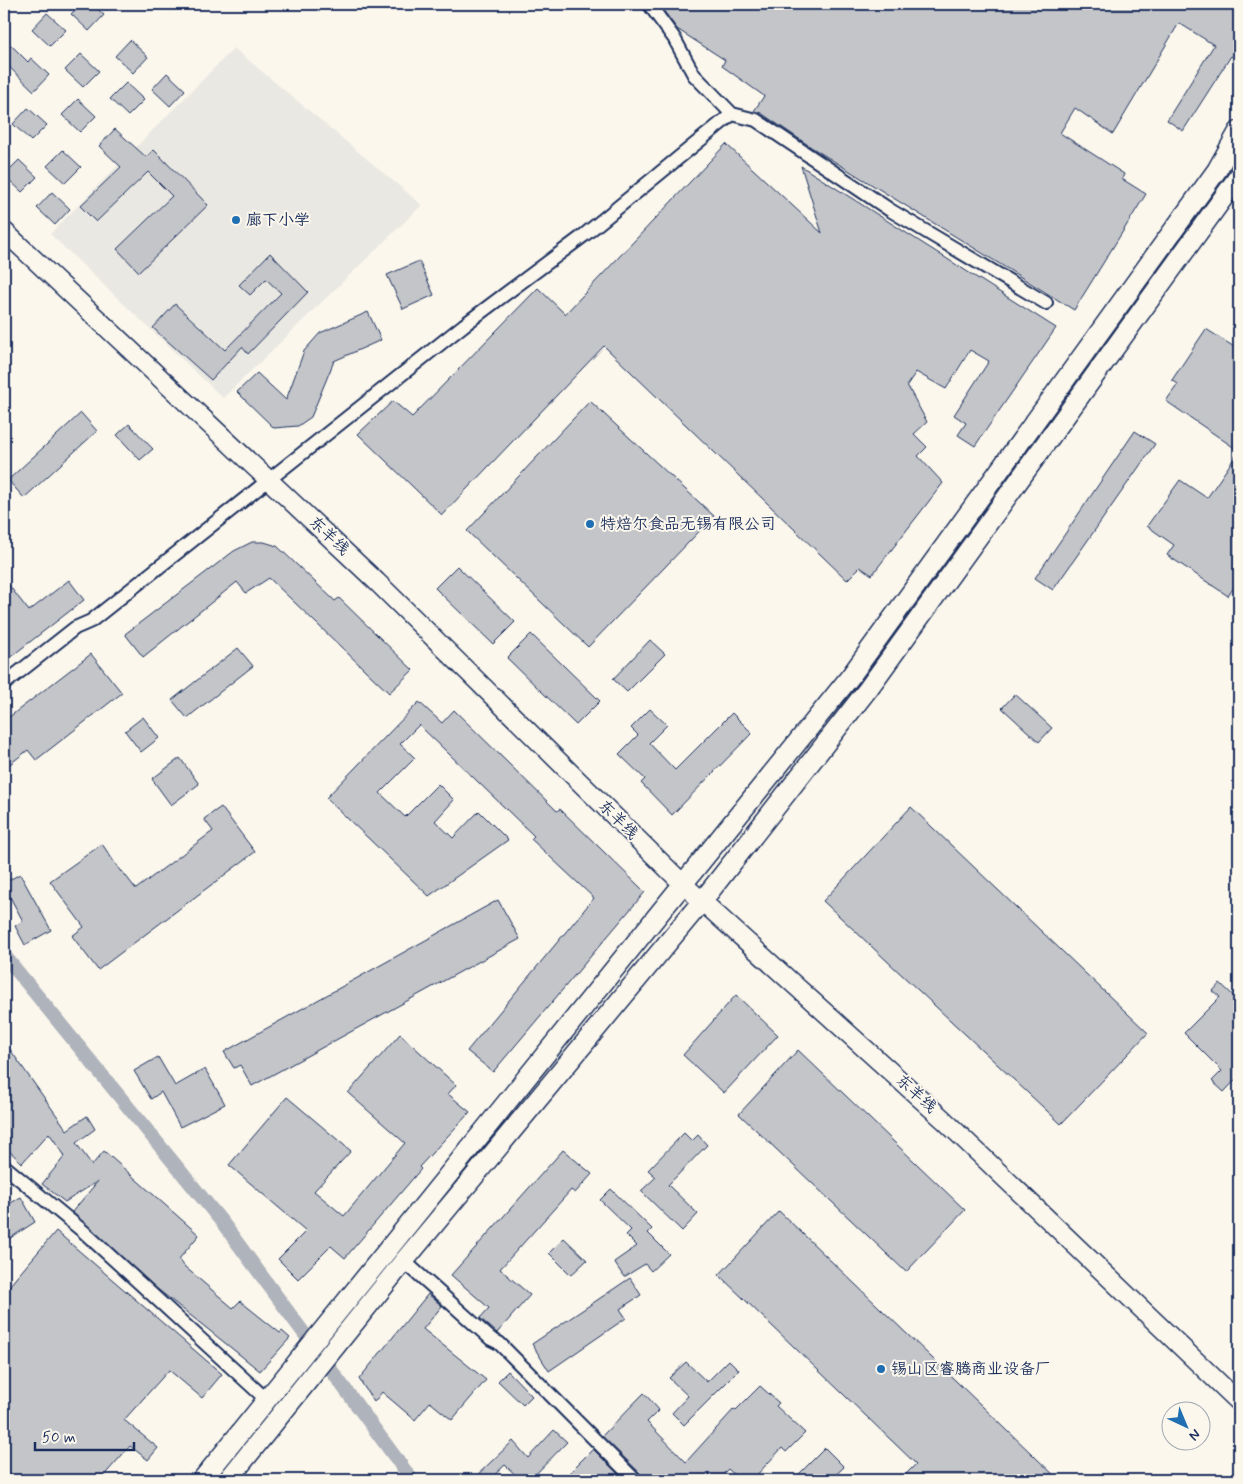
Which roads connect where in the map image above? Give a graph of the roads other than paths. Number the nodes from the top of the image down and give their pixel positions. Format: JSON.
{"nodes":[{"id":1,"x":649,"y":4,"type":"edge"},
{"id":2,"x":732,"y":114,"type":"junction"},
{"id":3,"x":1239,"y":131,"type":"edge"},
{"id":4,"x":1239,"y":176,"type":"edge"},
{"id":5,"x":4,"y":231,"type":"edge"},
{"id":6,"x":1046,"y":303,"type":"dead end"},
{"id":7,"x":270,"y":480,"type":"junction"},
{"id":8,"x":4,"y":684,"type":"edge"},
{"id":9,"x":684,"y":885,"type":"junction"},
{"id":10,"x":703,"y":900,"type":"junction"},
{"id":11,"x":6,"y":1173,"type":"edge"},
{"id":12,"x":404,"y":1261,"type":"junction"},
{"id":13,"x":268,"y":1402,"type":"junction"},
{"id":14,"x":1239,"y":1402,"type":"edge"},
{"id":15,"x":202,"y":1480,"type":"edge"},
{"id":16,"x":228,"y":1480,"type":"edge"},
{"id":17,"x":635,"y":1480,"type":"edge"}],
"edges":[{"from":1,"to":2,"type":"street"},
{"from":2,"to":6,"type":"street"},
{"from":2,"to":7,"type":"street"},
{"from":3,"to":9,"type":"main road"},
{"from":4,"to":10,"type":"main road"},
{"from":5,"to":7,"type":"main road","name":"东羊线"},
{"from":7,"to":8,"type":"street"},
{"from":7,"to":9,"type":"main road","name":"东羊线"},
{"from":9,"to":10,"type":"main road","name":"东羊线"},
{"from":9,"to":13,"type":"main road"},
{"from":10,"to":12,"type":"main road"},
{"from":10,"to":14,"type":"main road","name":"东羊线"},
{"from":11,"to":13,"type":"street"},
{"from":12,"to":16,"type":"main road"},
{"from":12,"to":17,"type":"street"},
{"from":13,"to":15,"type":"main road"}]}
